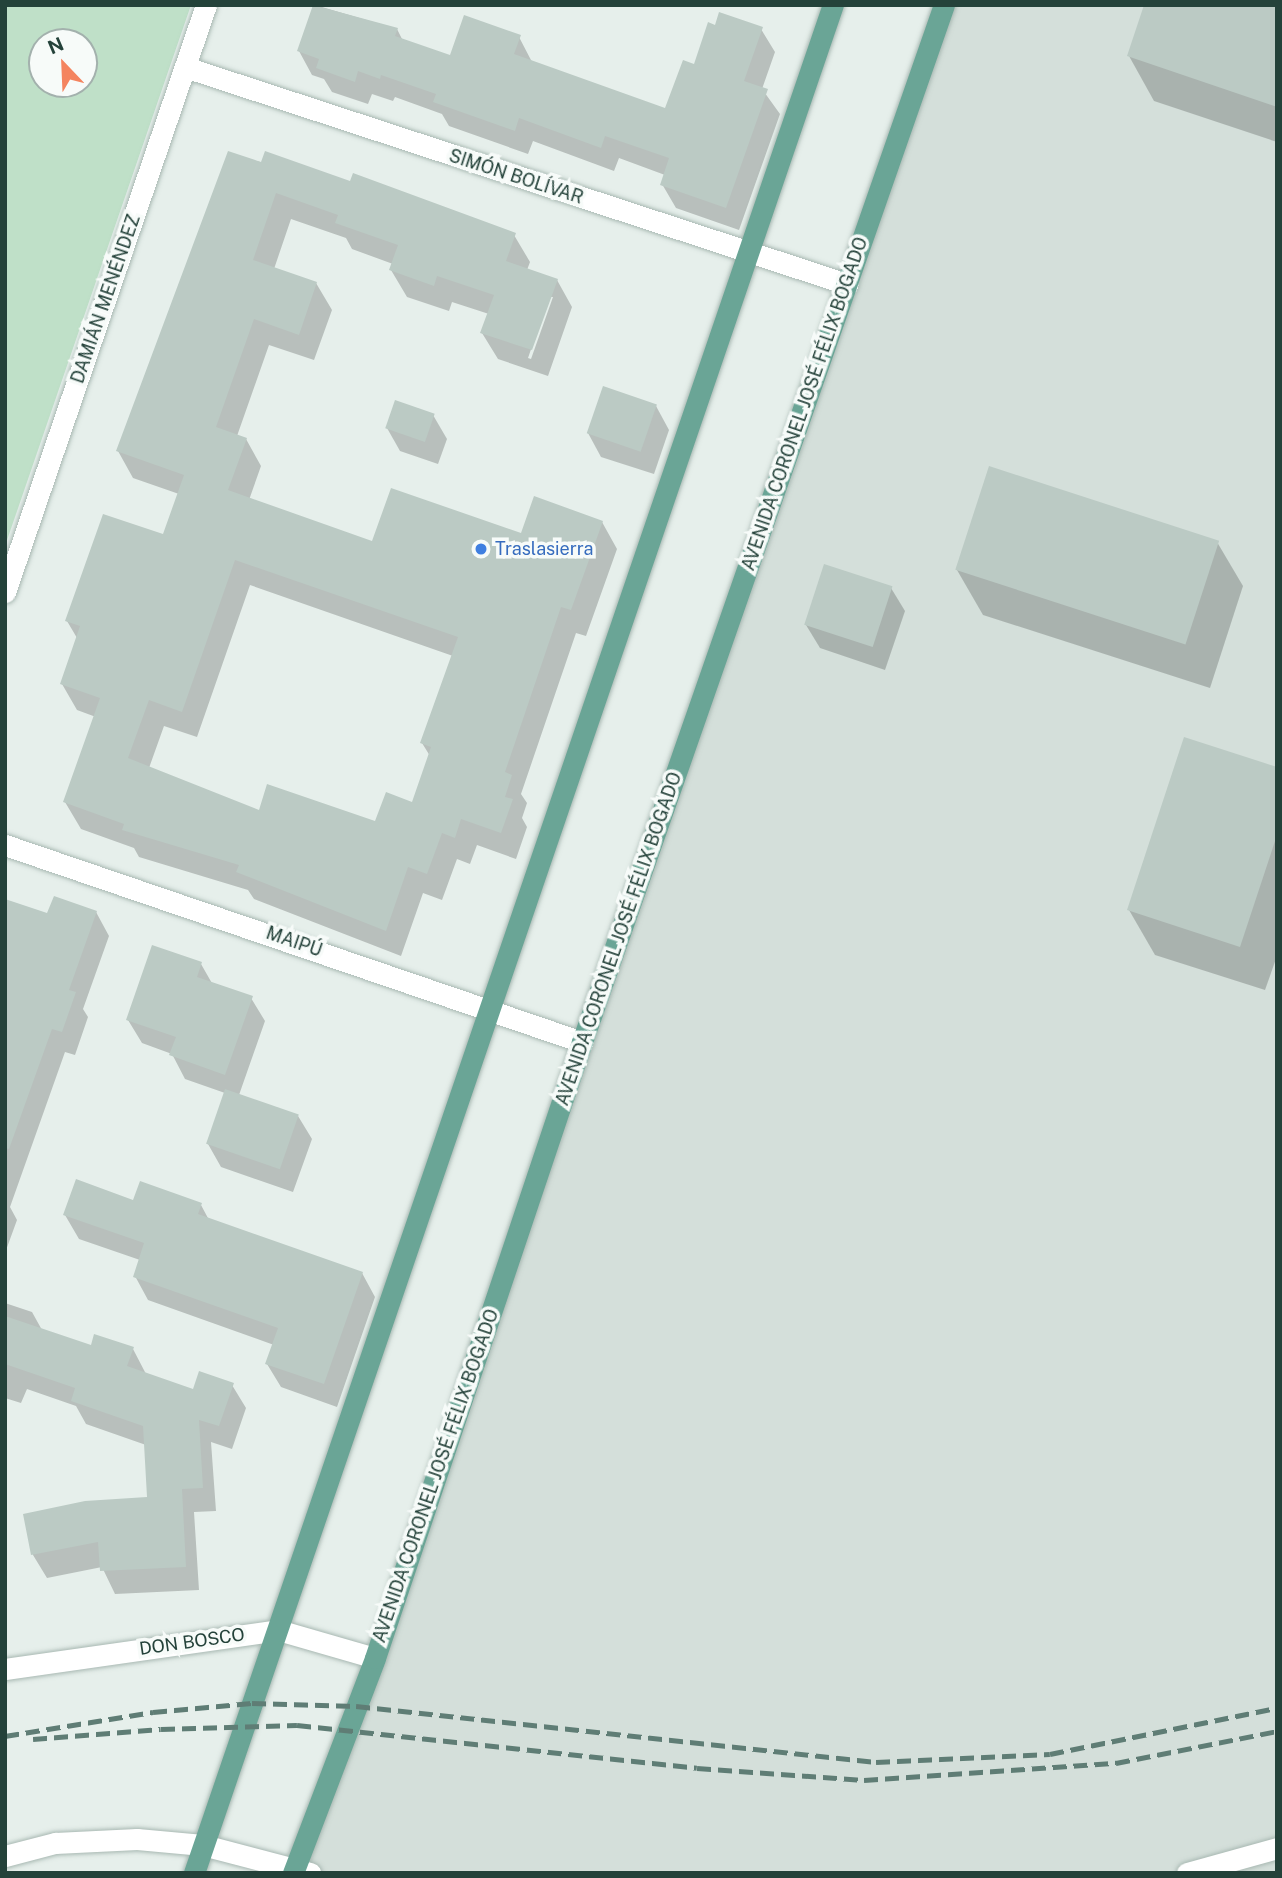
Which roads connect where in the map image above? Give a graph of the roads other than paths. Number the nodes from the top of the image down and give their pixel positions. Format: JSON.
{"nodes":[{"id":1,"x":206,"y":5,"type":"edge"},
{"id":2,"x":833,"y":5,"type":"edge"},
{"id":3,"x":944,"y":5,"type":"edge"},
{"id":4,"x":185,"y":67,"type":"junction"},
{"id":5,"x":748,"y":254,"type":"junction"},
{"id":6,"x":847,"y":284,"type":"junction"},
{"id":7,"x":5,"y":592,"type":"edge"},
{"id":8,"x":5,"y":845,"type":"edge"},
{"id":9,"x":489,"y":1008,"type":"junction"},
{"id":10,"x":582,"y":1042,"type":"junction"},
{"id":11,"x":278,"y":1630,"type":"junction"},
{"id":12,"x":375,"y":1658,"type":"junction"},
{"id":13,"x":5,"y":1669,"type":"edge"},
{"id":14,"x":203,"y":1846,"type":"junction"},
{"id":15,"x":1277,"y":1848,"type":"edge"},
{"id":16,"x":5,"y":1856,"type":"edge"},
{"id":17,"x":299,"y":1871,"type":"edge"},
{"id":18,"x":194,"y":1873,"type":"edge"},
{"id":19,"x":1187,"y":1873,"type":"edge"}],
"edges":[{"from":1,"to":4,"type":"street","name":"DAMIÁN MENÉNDEZ"},
{"from":2,"to":5,"type":"main road"},
{"from":3,"to":6,"type":"main road","name":"AVENIDA CORONEL JOSÉ FÉLIX BOGADO"},
{"from":4,"to":5,"type":"street","name":"SIMÓN BOLÍVAR"},
{"from":4,"to":7,"type":"street","name":"DAMIÁN MENÉNDEZ"},
{"from":5,"to":6,"type":"street","name":"SIMÓN BOLÍVAR"},
{"from":5,"to":9,"type":"main road"},
{"from":6,"to":10,"type":"main road","name":"AVENIDA CORONEL JOSÉ FÉLIX BOGADO"},
{"from":8,"to":9,"type":"street","name":"MAIPÚ"},
{"from":9,"to":10,"type":"street","name":"MAIPÚ"},
{"from":9,"to":11,"type":"main road"},
{"from":10,"to":12,"type":"main road","name":"AVENIDA CORONEL JOSÉ FÉLIX BOGADO"},
{"from":11,"to":12,"type":"street","name":"DON BOSCO"},
{"from":11,"to":13,"type":"street","name":"DON BOSCO"},
{"from":11,"to":14,"type":"main road"},
{"from":12,"to":17,"type":"main road","name":"AVENIDA CORONEL JOSÉ FÉLIX BOGADO"},
{"from":14,"to":16,"type":"street"},
{"from":14,"to":17,"type":"street"},
{"from":14,"to":18,"type":"main road"},
{"from":15,"to":19,"type":"street"}]}
